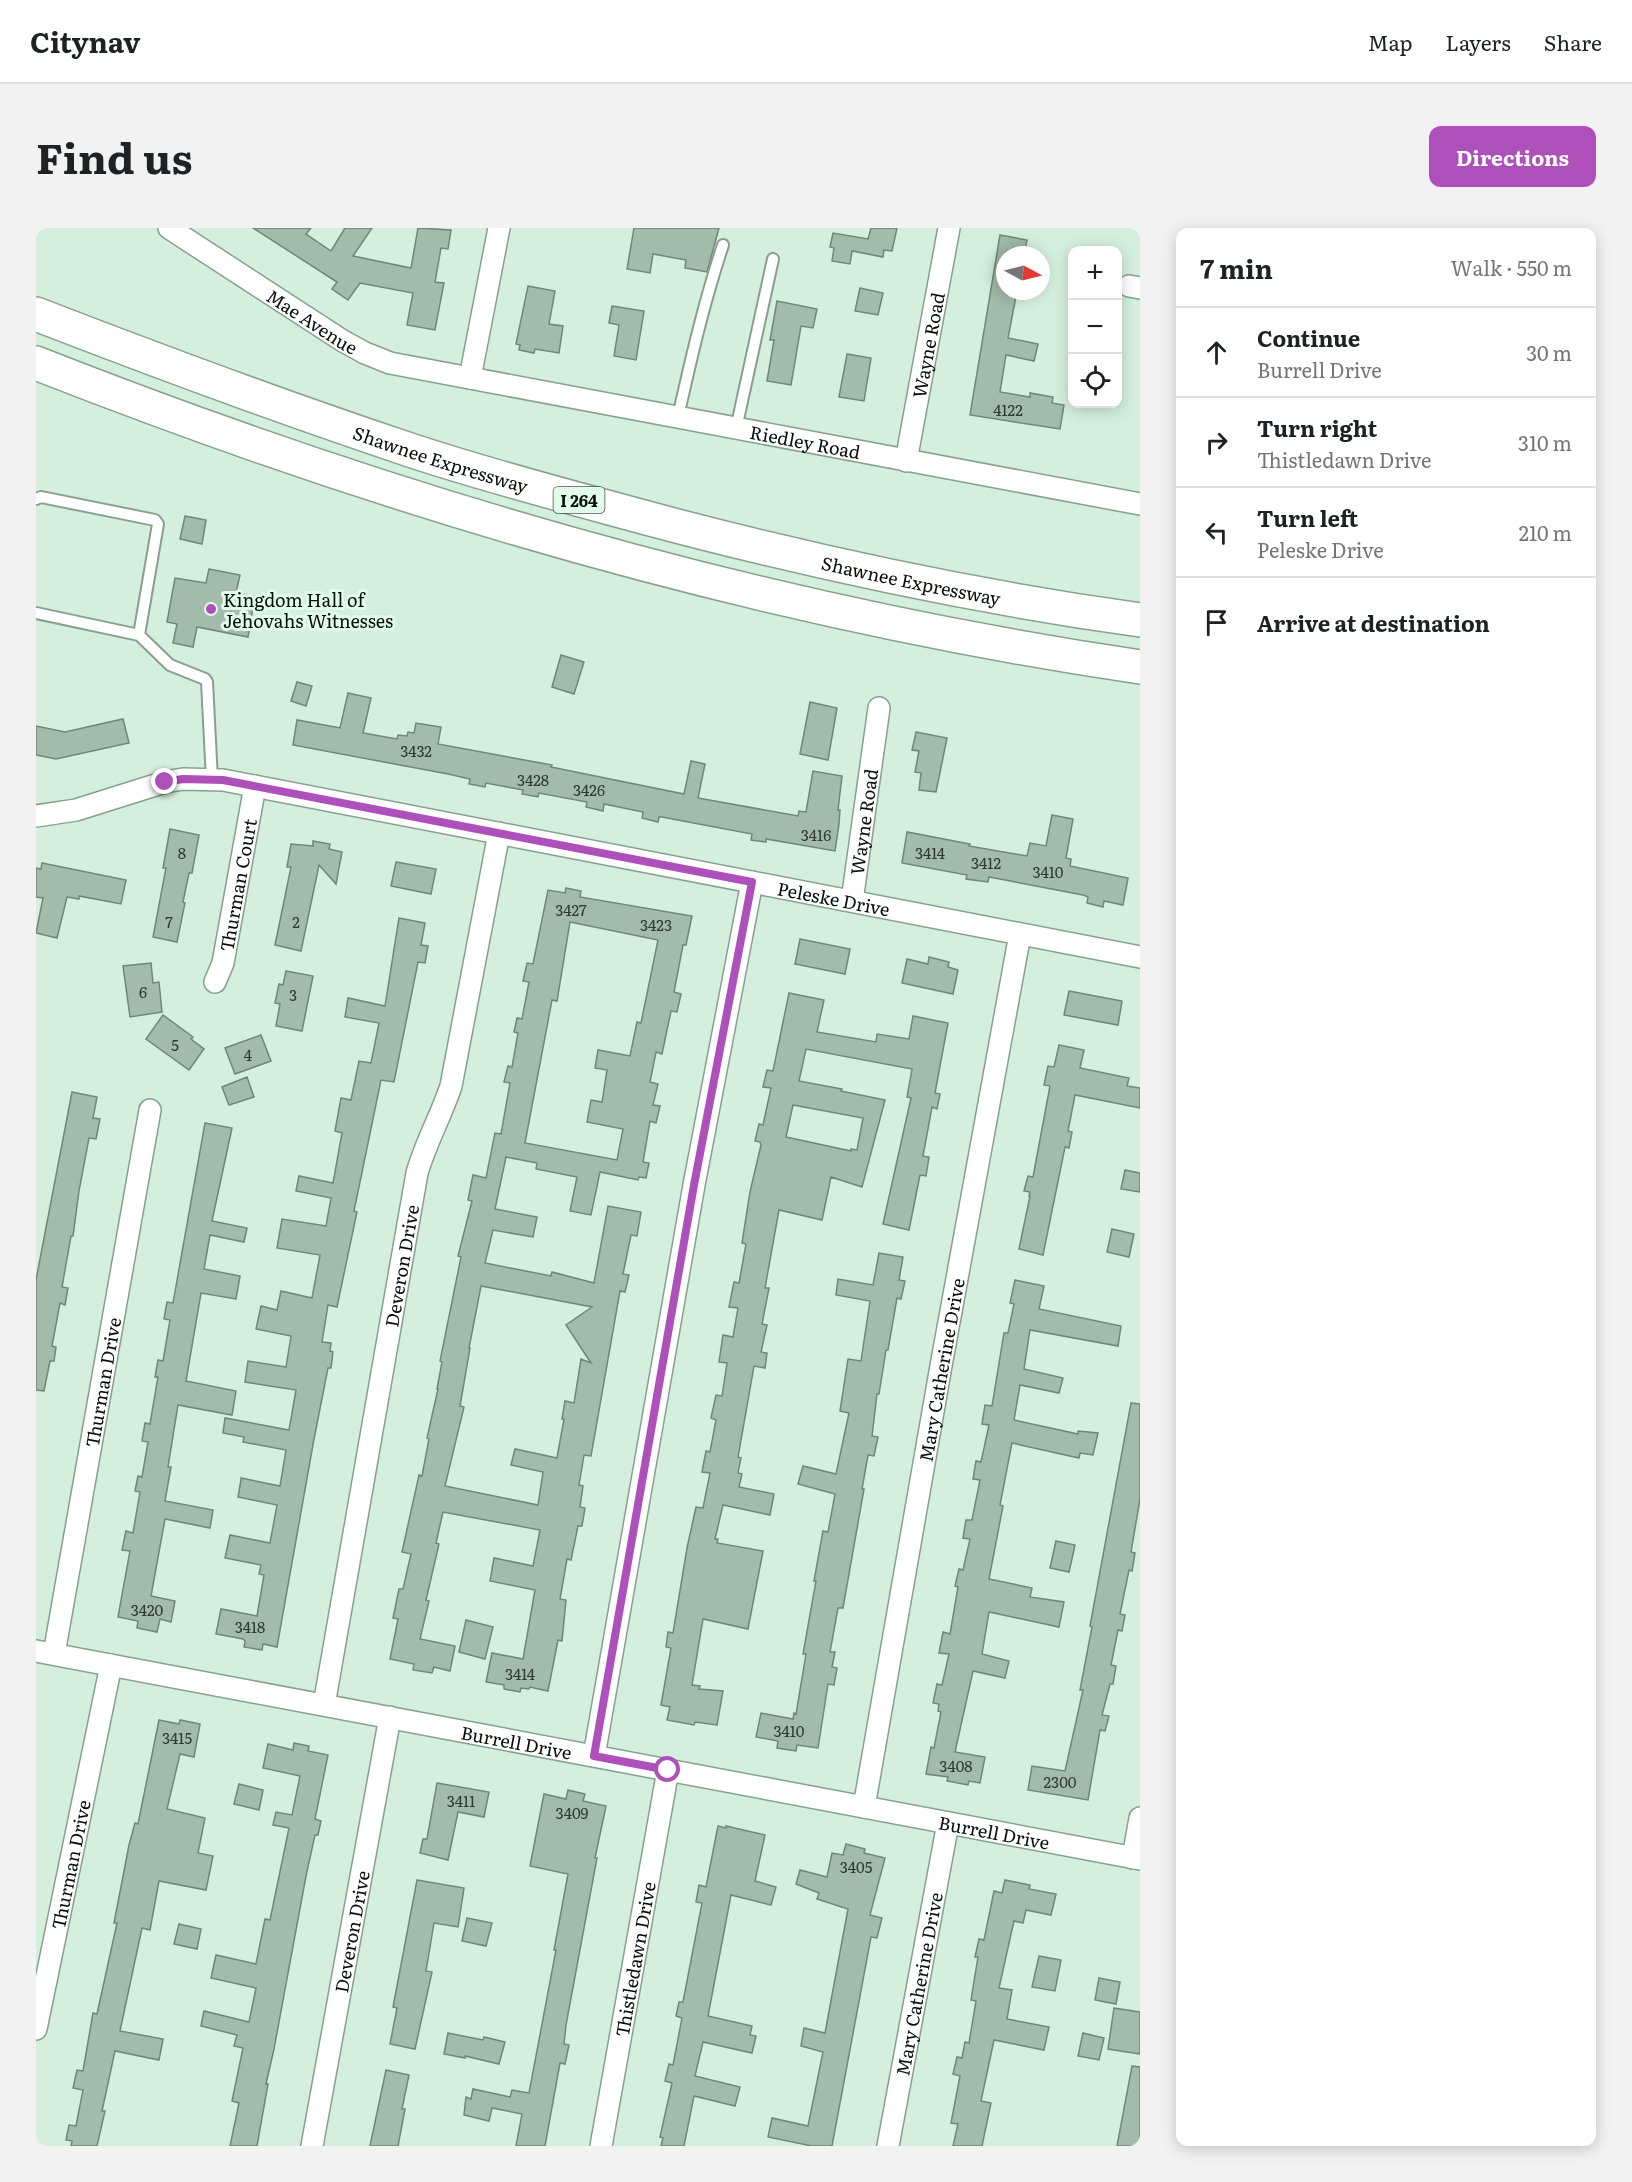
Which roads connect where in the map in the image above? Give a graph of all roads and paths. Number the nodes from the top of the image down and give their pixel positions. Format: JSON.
{"nodes":[{"id":1,"x":169,"y":228,"type":"edge"},
{"id":2,"x":499,"y":228,"type":"edge"},
{"id":3,"x":949,"y":228,"type":"edge"},
{"id":4,"x":723,"y":245,"type":"dead end"},
{"id":5,"x":773,"y":259,"type":"dead end"},
{"id":6,"x":36,"y":315,"type":"edge"},
{"id":7,"x":36,"y":363,"type":"edge"},
{"id":8,"x":470,"y":378,"type":"junction"},
{"id":9,"x":678,"y":417,"type":"junction"},
{"id":10,"x":736,"y":429,"type":"junction"},
{"id":11,"x":906,"y":461,"type":"junction"},
{"id":12,"x":36,"y":499,"type":"edge"},
{"id":13,"x":1140,"y":504,"type":"edge"},
{"id":14,"x":36,"y":613,"type":"edge"},
{"id":15,"x":1140,"y":620,"type":"edge"},
{"id":16,"x":139,"y":635,"type":"junction"},
{"id":17,"x":1140,"y":667,"type":"edge"},
{"id":18,"x":879,"y":708,"type":"dead end"},
{"id":19,"x":212,"y":780,"type":"junction"},
{"id":20,"x":255,"y":786,"type":"junction"},
{"id":21,"x":36,"y":816,"type":"edge"},
{"id":22,"x":499,"y":833,"type":"junction"},
{"id":23,"x":752,"y":882,"type":"junction"},
{"id":24,"x":852,"y":901,"type":"junction"},
{"id":25,"x":1020,"y":934,"type":"junction"},
{"id":26,"x":1140,"y":957,"type":"edge"},
{"id":27,"x":215,"y":982,"type":"dead end"},
{"id":28,"x":150,"y":1110,"type":"dead end"},
{"id":29,"x":45,"y":1652,"type":"edge"},
{"id":30,"x":111,"y":1665,"type":"junction"},
{"id":31,"x":324,"y":1705,"type":"junction"},
{"id":32,"x":390,"y":1717,"type":"junction"},
{"id":33,"x":594,"y":1756,"type":"junction"},
{"id":34,"x":668,"y":1770,"type":"junction"},
{"id":35,"x":864,"y":1807,"type":"junction"},
{"id":36,"x":1140,"y":1818,"type":"edge"},
{"id":37,"x":948,"y":1822,"type":"junction"},
{"id":38,"x":1136,"y":1858,"type":"edge"},
{"id":39,"x":36,"y":2029,"type":"edge"},
{"id":40,"x":312,"y":2146,"type":"edge"},
{"id":41,"x":601,"y":2146,"type":"edge"},
{"id":42,"x":888,"y":2146,"type":"edge"}],
"edges":[{"from":1,"to":8,"type":"street","name":"Mae Avenue"},
{"from":2,"to":8,"type":"street"},
{"from":3,"to":11,"type":"street","name":"Wayne Road"},
{"from":4,"to":9,"type":"lane"},
{"from":5,"to":10,"type":"lane"},
{"from":6,"to":15,"type":"highway","name":"Shawnee Expressway","number":"I 264"},
{"from":7,"to":17,"type":"highway","number":"I 264"},
{"from":8,"to":9,"type":"street","name":"Riedley Road"},
{"from":9,"to":10,"type":"street","name":"Riedley Road"},
{"from":10,"to":11,"type":"street","name":"Riedley Road"},
{"from":11,"to":13,"type":"street","name":"Riedley Road"},
{"from":12,"to":16,"type":"lane"},
{"from":14,"to":16,"type":"lane"},
{"from":16,"to":19,"type":"lane"},
{"from":18,"to":24,"type":"street","name":"Wayne Road"},
{"from":19,"to":20,"type":"street","name":"Peleske Drive"},
{"from":19,"to":21,"type":"street","name":"Peleske Drive"},
{"from":20,"to":22,"type":"street","name":"Peleske Drive"},
{"from":20,"to":27,"type":"street","name":"Thurman Court"},
{"from":22,"to":23,"type":"street","name":"Peleske Drive"},
{"from":22,"to":31,"type":"street","name":"Deveron Drive"},
{"from":23,"to":24,"type":"street","name":"Peleske Drive"},
{"from":23,"to":33,"type":"street"},
{"from":24,"to":25,"type":"street","name":"Peleske Drive"},
{"from":25,"to":26,"type":"street","name":"Peleske Drive"},
{"from":25,"to":35,"type":"street","name":"Mary Catherine Drive"},
{"from":28,"to":29,"type":"street","name":"Thurman Drive"},
{"from":29,"to":30,"type":"street","name":"Burrell Drive"},
{"from":30,"to":31,"type":"street","name":"Burrell Drive"},
{"from":30,"to":39,"type":"street","name":"Thurman Drive"},
{"from":31,"to":32,"type":"street","name":"Burrell Drive"},
{"from":32,"to":33,"type":"street","name":"Burrell Drive"},
{"from":32,"to":40,"type":"street","name":"Deveron Drive"},
{"from":33,"to":34,"type":"street","name":"Burrell Drive"},
{"from":34,"to":35,"type":"street","name":"Burrell Drive"},
{"from":34,"to":41,"type":"street","name":"Thistledawn Drive"},
{"from":35,"to":37,"type":"street","name":"Burrell Drive"},
{"from":36,"to":38,"type":"street"},
{"from":37,"to":38,"type":"street","name":"Burrell Drive"},
{"from":37,"to":42,"type":"street","name":"Mary Catherine Drive"}]}
